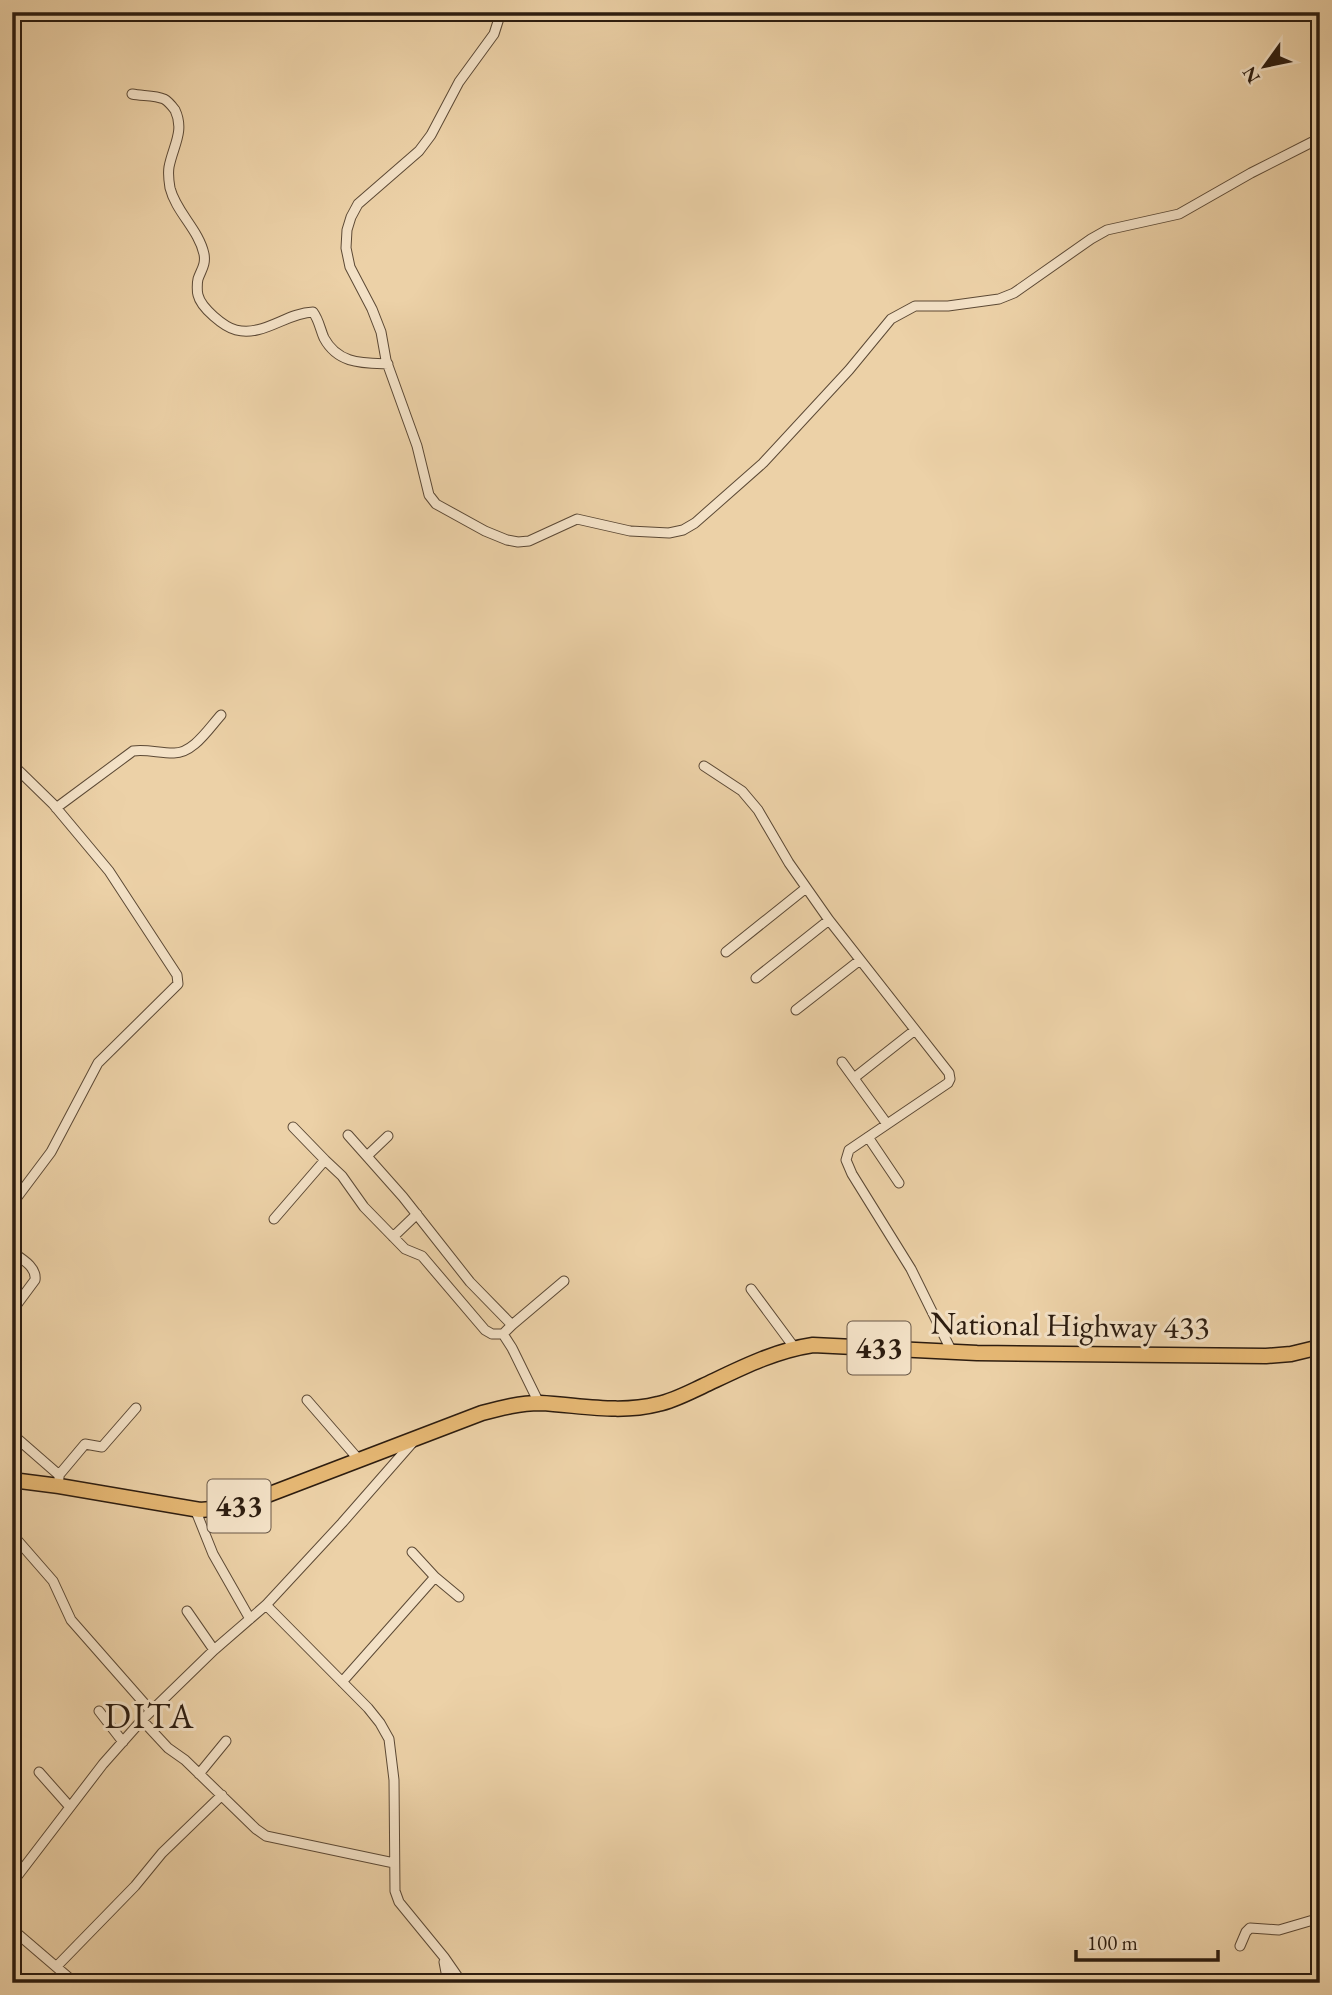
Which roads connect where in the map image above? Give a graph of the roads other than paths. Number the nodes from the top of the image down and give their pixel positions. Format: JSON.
{"nodes":[{"id":1,"x":501,"y":12,"type":"edge"},
{"id":2,"x":132,"y":94,"type":"dead end"},
{"id":3,"x":1320,"y":138,"type":"edge"},
{"id":4,"x":388,"y":364,"type":"junction"},
{"id":5,"x":221,"y":715,"type":"dead end"},
{"id":6,"x":12,"y":765,"type":"edge"},
{"id":7,"x":704,"y":766,"type":"dead end"},
{"id":8,"x":56,"y":808,"type":"junction"},
{"id":9,"x":806,"y":888,"type":"junction"},
{"id":10,"x":829,"y":920,"type":"junction"},
{"id":11,"x":726,"y":952,"type":"dead end"},
{"id":12,"x":860,"y":960,"type":"junction"},
{"id":13,"x":756,"y":978,"type":"dead end"},
{"id":14,"x":796,"y":1010,"type":"dead end"},
{"id":15,"x":915,"y":1030,"type":"junction"},
{"id":16,"x":842,"y":1062,"type":"dead end"},
{"id":17,"x":854,"y":1078,"type":"junction"},
{"id":18,"x":887,"y":1124,"type":"junction"},
{"id":19,"x":293,"y":1127,"type":"dead end"},
{"id":20,"x":348,"y":1135,"type":"dead end"},
{"id":21,"x":388,"y":1136,"type":"dead end"},
{"id":22,"x":868,"y":1137,"type":"junction"},
{"id":23,"x":367,"y":1156,"type":"junction"},
{"id":24,"x":325,"y":1160,"type":"junction"},
{"id":25,"x":899,"y":1183,"type":"dead end"},
{"id":26,"x":12,"y":1204,"type":"edge"},
{"id":27,"x":417,"y":1214,"type":"junction"},
{"id":28,"x":274,"y":1219,"type":"dead end"},
{"id":29,"x":393,"y":1237,"type":"junction"},
{"id":30,"x":12,"y":1252,"type":"edge"},
{"id":31,"x":564,"y":1281,"type":"dead end"},
{"id":32,"x":751,"y":1289,"type":"dead end"},
{"id":33,"x":12,"y":1311,"type":"edge"},
{"id":34,"x":512,"y":1325,"type":"junction"},
{"id":35,"x":503,"y":1334,"type":"junction"},
{"id":36,"x":1320,"y":1347,"type":"edge"},
{"id":37,"x":794,"y":1348,"type":"junction"},
{"id":38,"x":952,"y":1352,"type":"junction"},
{"id":39,"x":307,"y":1400,"type":"dead end"},
{"id":40,"x":539,"y":1403,"type":"junction"},
{"id":41,"x":136,"y":1408,"type":"dead end"},
{"id":42,"x":12,"y":1434,"type":"edge"},
{"id":43,"x":417,"y":1437,"type":"junction"},
{"id":44,"x":360,"y":1461,"type":"junction"},
{"id":45,"x":12,"y":1480,"type":"edge"},
{"id":46,"x":59,"y":1480,"type":"junction"},
{"id":47,"x":195,"y":1509,"type":"junction"},
{"id":48,"x":12,"y":1534,"type":"edge"},
{"id":49,"x":412,"y":1552,"type":"dead end"},
{"id":50,"x":435,"y":1577,"type":"junction"},
{"id":51,"x":459,"y":1597,"type":"dead end"},
{"id":52,"x":266,"y":1605,"type":"junction"},
{"id":53,"x":187,"y":1611,"type":"dead end"},
{"id":54,"x":250,"y":1619,"type":"junction"},
{"id":55,"x":214,"y":1650,"type":"junction"},
{"id":56,"x":342,"y":1682,"type":"junction"},
{"id":57,"x":99,"y":1711,"type":"dead end"},
{"id":58,"x":151,"y":1711,"type":"junction"},
{"id":59,"x":142,"y":1720,"type":"junction"},
{"id":60,"x":226,"y":1741,"type":"dead end"},
{"id":61,"x":122,"y":1742,"type":"junction"},
{"id":62,"x":39,"y":1772,"type":"dead end"},
{"id":63,"x":199,"y":1774,"type":"junction"},
{"id":64,"x":222,"y":1795,"type":"junction"},
{"id":65,"x":70,"y":1807,"type":"junction"},
{"id":66,"x":394,"y":1863,"type":"junction"},
{"id":67,"x":12,"y":1883,"type":"edge"},
{"id":68,"x":1320,"y":1918,"type":"edge"},
{"id":69,"x":12,"y":1929,"type":"edge"},
{"id":70,"x":1240,"y":1947,"type":"dead end"},
{"id":71,"x":444,"y":1957,"type":"junction"},
{"id":72,"x":60,"y":1969,"type":"junction"},
{"id":73,"x":54,"y":1983,"type":"edge"},
{"id":74,"x":75,"y":1983,"type":"edge"},
{"id":75,"x":448,"y":1983,"type":"edge"},
{"id":76,"x":462,"y":1983,"type":"edge"}],
"edges":[{"from":1,"to":4,"type":"street"},
{"from":2,"to":4,"type":"street"},
{"from":3,"to":4,"type":"street"},
{"from":5,"to":8,"type":"street"},
{"from":6,"to":8,"type":"street"},
{"from":7,"to":9,"type":"street"},
{"from":8,"to":26,"type":"street"},
{"from":9,"to":10,"type":"street"},
{"from":9,"to":11,"type":"street"},
{"from":10,"to":12,"type":"street"},
{"from":10,"to":13,"type":"street"},
{"from":12,"to":14,"type":"street"},
{"from":12,"to":15,"type":"street"},
{"from":15,"to":17,"type":"street"},
{"from":15,"to":18,"type":"street"},
{"from":16,"to":17,"type":"street"},
{"from":17,"to":18,"type":"street"},
{"from":18,"to":22,"type":"street"},
{"from":19,"to":24,"type":"street"},
{"from":20,"to":23,"type":"street"},
{"from":21,"to":23,"type":"street"},
{"from":22,"to":25,"type":"street"},
{"from":22,"to":38,"type":"street"},
{"from":23,"to":27,"type":"street"},
{"from":24,"to":28,"type":"street"},
{"from":24,"to":29,"type":"street"},
{"from":27,"to":29,"type":"street"},
{"from":27,"to":34,"type":"street"},
{"from":29,"to":35,"type":"street"},
{"from":30,"to":33,"type":"street"},
{"from":31,"to":34,"type":"street"},
{"from":32,"to":37,"type":"street"},
{"from":34,"to":35,"type":"street"},
{"from":35,"to":40,"type":"street"},
{"from":36,"to":38,"type":"main road","name":"National Highway 433","number":"433"},
{"from":37,"to":38,"type":"main road","name":"National Highway 433","number":"433"},
{"from":37,"to":40,"type":"main road","name":"National Highway 433","number":"433"},
{"from":39,"to":44,"type":"street"},
{"from":40,"to":43,"type":"main road","name":"National Highway 433","number":"433"},
{"from":41,"to":46,"type":"street"},
{"from":42,"to":46,"type":"street"},
{"from":43,"to":44,"type":"main road","name":"National Highway 433","number":"433"},
{"from":43,"to":52,"type":"street"},
{"from":44,"to":47,"type":"main road","name":"National Highway 433","number":"433"},
{"from":45,"to":46,"type":"main road","name":"National Highway 433","number":"433"},
{"from":46,"to":47,"type":"main road","name":"National Highway 433","number":"433"},
{"from":47,"to":54,"type":"street"},
{"from":48,"to":58,"type":"street"},
{"from":49,"to":50,"type":"street"},
{"from":50,"to":51,"type":"street"},
{"from":50,"to":56,"type":"street"},
{"from":52,"to":54,"type":"street"},
{"from":52,"to":56,"type":"street"},
{"from":53,"to":55,"type":"street"},
{"from":54,"to":55,"type":"street"},
{"from":55,"to":58,"type":"street"},
{"from":56,"to":66,"type":"street"},
{"from":57,"to":61,"type":"street"},
{"from":58,"to":59,"type":"street"},
{"from":59,"to":61,"type":"street"},
{"from":59,"to":63,"type":"street"},
{"from":60,"to":63,"type":"street"},
{"from":61,"to":65,"type":"street"},
{"from":62,"to":65,"type":"street"},
{"from":63,"to":64,"type":"street"},
{"from":64,"to":66,"type":"street"},
{"from":64,"to":72,"type":"street"},
{"from":65,"to":67,"type":"street"},
{"from":66,"to":71,"type":"street"},
{"from":68,"to":70,"type":"street"},
{"from":69,"to":72,"type":"street"},
{"from":71,"to":75,"type":"street"},
{"from":71,"to":76,"type":"street"},
{"from":72,"to":73,"type":"street"},
{"from":72,"to":74,"type":"street"}]}
